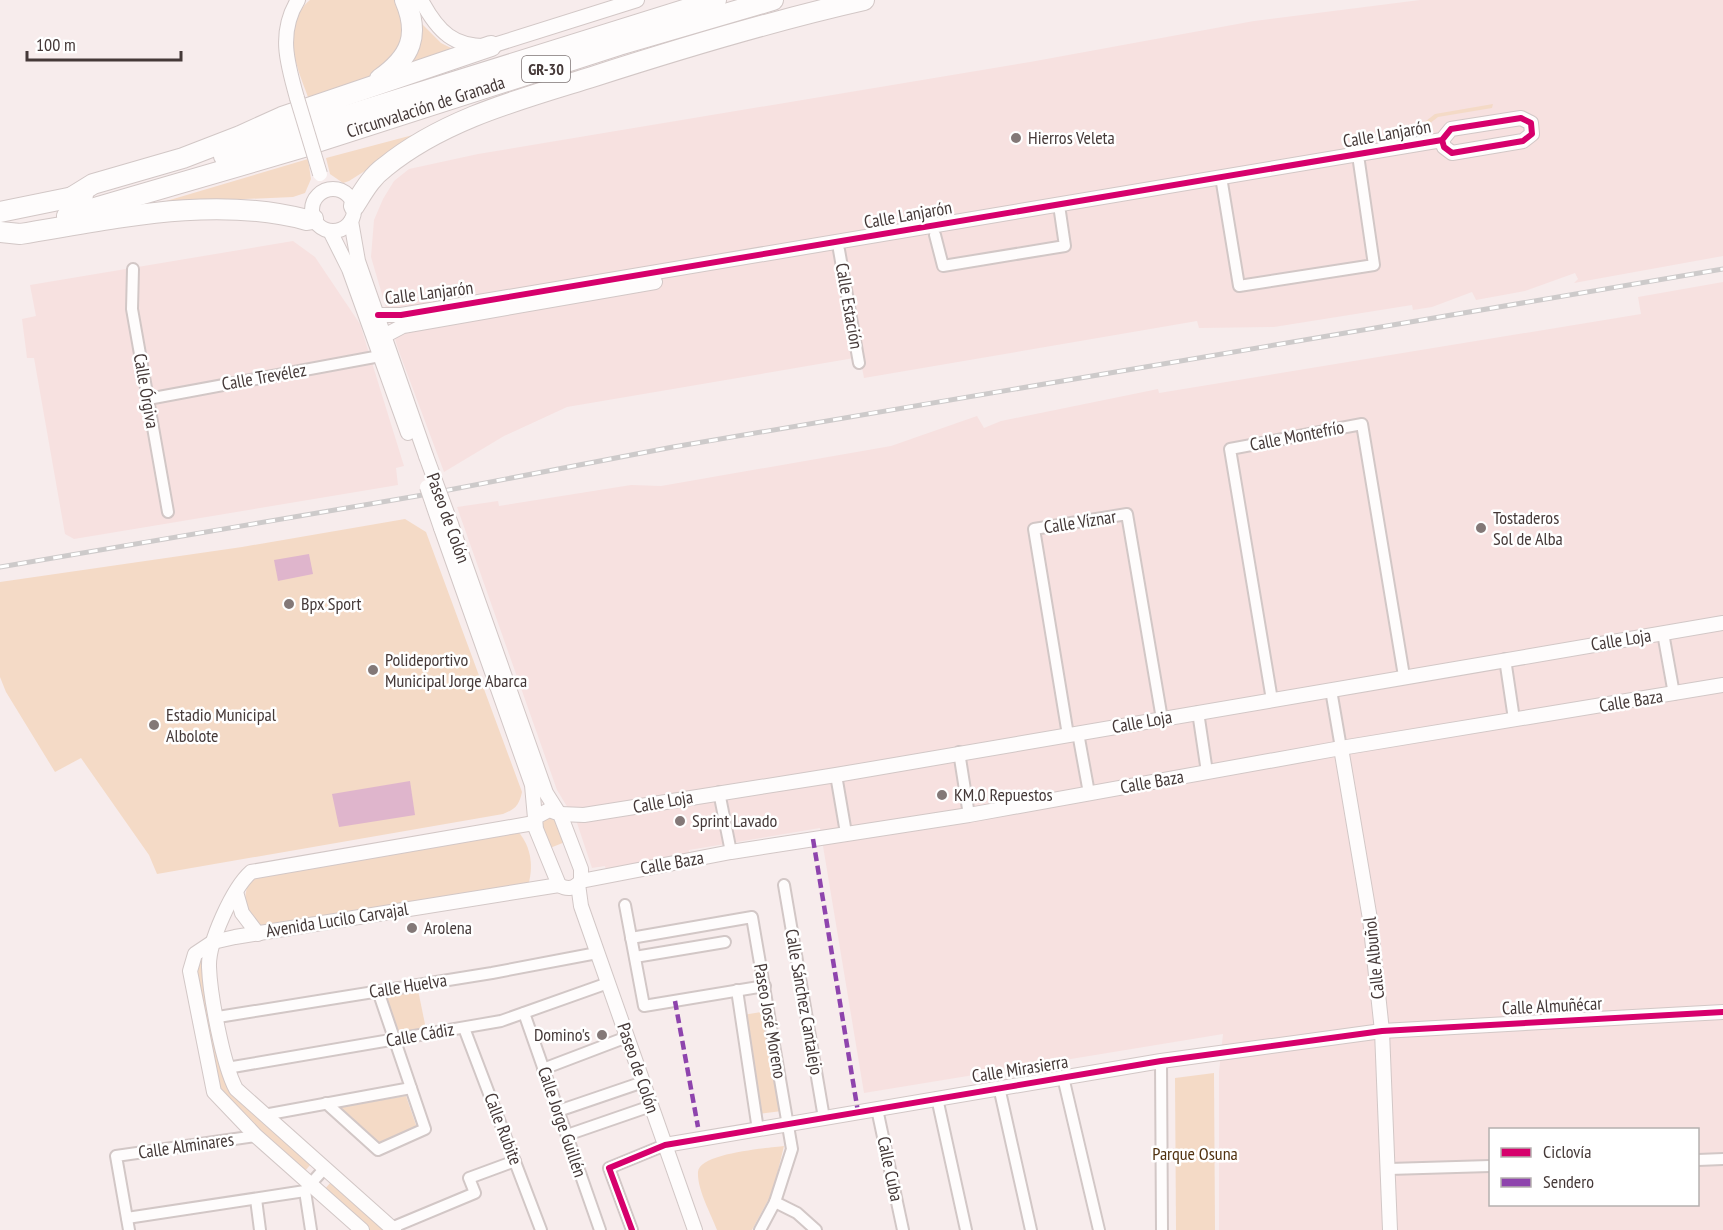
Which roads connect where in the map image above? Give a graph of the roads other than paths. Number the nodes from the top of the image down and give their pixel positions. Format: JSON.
{"nodes":[{"id":1,"x":298,"y":0,"type":"edge"},
{"id":2,"x":405,"y":0,"type":"edge"},
{"id":3,"x":421,"y":0,"type":"edge"},
{"id":4,"x":637,"y":0,"type":"edge"},
{"id":5,"x":716,"y":0,"type":"edge"},
{"id":6,"x":772,"y":0,"type":"edge"},
{"id":7,"x":864,"y":0,"type":"edge"},
{"id":8,"x":491,"y":46,"type":"junction"},
{"id":9,"x":372,"y":84,"type":"junction"},
{"id":10,"x":310,"y":136,"type":"junction"},
{"id":11,"x":1443,"y":143,"type":"junction"},
{"id":12,"x":1359,"y":162,"type":"junction"},
{"id":13,"x":1221,"y":181,"type":"junction"},
{"id":14,"x":326,"y":189,"type":"junction"},
{"id":15,"x":72,"y":197,"type":"junction"},
{"id":16,"x":0,"y":212,"type":"edge"},
{"id":17,"x":1060,"y":212,"type":"junction"},
{"id":18,"x":352,"y":213,"type":"junction"},
{"id":19,"x":313,"y":219,"type":"junction"},
{"id":20,"x":330,"y":231,"type":"junction"},
{"id":21,"x":0,"y":232,"type":"edge"},
{"id":22,"x":936,"y":235,"type":"junction"},
{"id":23,"x":839,"y":250,"type":"junction"},
{"id":24,"x":134,"y":269,"type":"dead end"},
{"id":25,"x":378,"y":315,"type":"junction"},
{"id":26,"x":384,"y":336,"type":"junction"},
{"id":27,"x":380,"y":356,"type":"junction"},
{"id":28,"x":859,"y":363,"type":"dead end"},
{"id":29,"x":148,"y":399,"type":"junction"},
{"id":30,"x":422,"y":458,"type":"junction"},
{"id":31,"x":168,"y":512,"type":"dead end"},
{"id":32,"x":446,"y":526,"type":"junction"},
{"id":33,"x":1723,"y":623,"type":"edge"},
{"id":34,"x":1663,"y":633,"type":"junction"},
{"id":35,"x":1504,"y":659,"type":"junction"},
{"id":36,"x":1404,"y":676,"type":"junction"},
{"id":37,"x":1723,"y":685,"type":"edge"},
{"id":38,"x":1331,"y":690,"type":"junction"},
{"id":39,"x":1674,"y":694,"type":"junction"},
{"id":40,"x":1272,"y":700,"type":"junction"},
{"id":41,"x":1198,"y":712,"type":"junction"},
{"id":42,"x":1162,"y":719,"type":"junction"},
{"id":43,"x":1514,"y":719,"type":"junction"},
{"id":44,"x":1073,"y":734,"type":"junction"},
{"id":45,"x":1341,"y":748,"type":"junction"},
{"id":46,"x":959,"y":752,"type":"junction"},
{"id":47,"x":1207,"y":772,"type":"junction"},
{"id":48,"x":836,"y":775,"type":"junction"},
{"id":49,"x":719,"y":792,"type":"junction"},
{"id":50,"x":1089,"y":793,"type":"junction"},
{"id":51,"x":559,"y":813,"type":"junction"},
{"id":52,"x":969,"y":815,"type":"junction"},
{"id":53,"x":535,"y":820,"type":"junction"},
{"id":54,"x":846,"y":833,"type":"junction"},
{"id":55,"x":731,"y":852,"type":"junction"},
{"id":56,"x":571,"y":885,"type":"junction"},
{"id":57,"x":784,"y":885,"type":"dead end"},
{"id":58,"x":236,"y":892,"type":"junction"},
{"id":59,"x":625,"y":905,"type":"dead end"},
{"id":60,"x":258,"y":934,"type":"junction"},
{"id":61,"x":631,"y":938,"type":"junction"},
{"id":62,"x":213,"y":942,"type":"junction"},
{"id":63,"x":725,"y":942,"type":"dead end"},
{"id":64,"x":597,"y":952,"type":"junction"},
{"id":65,"x":635,"y":957,"type":"junction"},
{"id":66,"x":608,"y":983,"type":"junction"},
{"id":67,"x":765,"y":986,"type":"junction"},
{"id":68,"x":737,"y":990,"type":"junction"},
{"id":69,"x":378,"y":991,"type":"junction"},
{"id":70,"x":1723,"y":1012,"type":"edge"},
{"id":71,"x":524,"y":1013,"type":"junction"},
{"id":72,"x":218,"y":1017,"type":"junction"},
{"id":73,"x":464,"y":1028,"type":"junction"},
{"id":74,"x":1382,"y":1031,"type":"junction"},
{"id":75,"x":627,"y":1037,"type":"junction"},
{"id":76,"x":394,"y":1039,"type":"junction"},
{"id":77,"x":1161,"y":1061,"type":"junction"},
{"id":78,"x":227,"y":1068,"type":"junction"},
{"id":79,"x":543,"y":1069,"type":"junction"},
{"id":80,"x":1063,"y":1077,"type":"junction"},
{"id":81,"x":643,"y":1082,"type":"junction"},
{"id":82,"x":999,"y":1087,"type":"junction"},
{"id":83,"x":411,"y":1088,"type":"junction"},
{"id":84,"x":937,"y":1098,"type":"junction"},
{"id":85,"x":326,"y":1103,"type":"junction"},
{"id":86,"x":651,"y":1106,"type":"junction"},
{"id":87,"x":877,"y":1109,"type":"junction"},
{"id":88,"x":558,"y":1111,"type":"junction"},
{"id":89,"x":264,"y":1114,"type":"junction"},
{"id":90,"x":824,"y":1118,"type":"junction"},
{"id":91,"x":788,"y":1125,"type":"junction"},
{"id":92,"x":758,"y":1130,"type":"junction"},
{"id":93,"x":567,"y":1135,"type":"junction"},
{"id":94,"x":256,"y":1136,"type":"junction"},
{"id":95,"x":665,"y":1145,"type":"junction"},
{"id":96,"x":1699,"y":1160,"type":"edge"},
{"id":97,"x":1723,"y":1160,"type":"edge"},
{"id":98,"x":515,"y":1161,"type":"junction"},
{"id":99,"x":1489,"y":1166,"type":"edge"},
{"id":100,"x":324,"y":1169,"type":"junction"},
{"id":101,"x":1389,"y":1169,"type":"junction"},
{"id":102,"x":307,"y":1188,"type":"junction"},
{"id":103,"x":256,"y":1199,"type":"junction"},
{"id":104,"x":776,"y":1202,"type":"junction"},
{"id":105,"x":127,"y":1218,"type":"junction"},
{"id":106,"x":392,"y":1229,"type":"edge"},
{"id":107,"x":129,"y":1230,"type":"edge"},
{"id":108,"x":260,"y":1230,"type":"edge"},
{"id":109,"x":310,"y":1230,"type":"edge"},
{"id":110,"x":362,"y":1230,"type":"edge"},
{"id":111,"x":541,"y":1230,"type":"edge"},
{"id":112,"x":600,"y":1230,"type":"edge"},
{"id":113,"x":632,"y":1230,"type":"edge"},
{"id":114,"x":695,"y":1230,"type":"edge"},
{"id":115,"x":760,"y":1230,"type":"edge"},
{"id":116,"x":816,"y":1230,"type":"edge"},
{"id":117,"x":903,"y":1230,"type":"edge"},
{"id":118,"x":966,"y":1230,"type":"edge"},
{"id":119,"x":1032,"y":1230,"type":"edge"},
{"id":120,"x":1098,"y":1230,"type":"edge"},
{"id":121,"x":1162,"y":1230,"type":"edge"},
{"id":122,"x":1390,"y":1230,"type":"edge"}],
"edges":[{"from":1,"to":14,"type":"street","bridge":true},
{"from":2,"to":9,"type":"highway"},
{"from":3,"to":8,"type":"street"},
{"from":4,"to":8,"type":"street"},
{"from":5,"to":10,"type":"highway","name":"Circunvalación de Granada","number":"GR-30"},
{"from":6,"to":10,"type":"highway","name":"Circunvalación de Granada","number":"GR-30"},
{"from":7,"to":18,"type":"highway"},
{"from":8,"to":9,"type":"highway"},
{"from":9,"to":15,"type":"highway"},
{"from":10,"to":15,"type":"highway","name":"Circunvalación de Granada","number":"GR-30"},
{"from":10,"to":21,"type":"highway","name":"Circunvalación de Granada","number":"GR-30"},
{"from":11,"to":11,"type":"street","name":"Calle Lanjarón"},
{"from":11,"to":12,"type":"street","name":"Calle Lanjarón"},
{"from":11,"to":13,"type":"street","name":"Calle Lanjarón"},
{"from":12,"to":13,"type":"street","name":"Calle Lanjarón"},
{"from":12,"to":13,"type":"street","name":"Calle Lanjarón"},
{"from":13,"to":17,"type":"street","name":"Calle Lanjarón"},
{"from":13,"to":25,"type":"street","name":"Calle Lanjarón"},
{"from":14,"to":18,"type":"street"},
{"from":14,"to":19,"type":"street"},
{"from":15,"to":16,"type":"highway","name":"Circunvalación de Granada","number":"GR-30"},
{"from":17,"to":22,"type":"street","name":"Calle Lanjarón"},
{"from":17,"to":22,"type":"street","name":"Calle Lanjarón"},
{"from":18,"to":20,"type":"street"},
{"from":18,"to":25,"type":"street","name":"Paseo de Colón"},
{"from":19,"to":20,"type":"street"},
{"from":19,"to":21,"type":"highway"},
{"from":20,"to":27,"type":"street","name":"Paseo de Colón"},
{"from":22,"to":23,"type":"street","name":"Calle Lanjarón"},
{"from":23,"to":26,"type":"street","name":"Calle Lanjarón"},
{"from":23,"to":28,"type":"street","name":"Calle Estación"},
{"from":24,"to":29,"type":"street","name":"Calle Órgiva"},
{"from":25,"to":26,"type":"street","name":"Paseo de Colón"},
{"from":26,"to":30,"type":"street","name":"Paseo de Colón"},
{"from":27,"to":29,"type":"street","name":"Calle Trevélez"},
{"from":27,"to":30,"type":"street","name":"Paseo de Colón"},
{"from":29,"to":31,"type":"street","name":"Calle Órgiva"},
{"from":30,"to":32,"type":"street","name":"Paseo de Colón","bridge":true},
{"from":32,"to":51,"type":"street","name":"Paseo de Colón"},
{"from":32,"to":53,"type":"street","name":"Paseo de Colón"},
{"from":33,"to":34,"type":"street","name":"Calle Loja"},
{"from":34,"to":35,"type":"street","name":"Calle Loja"},
{"from":34,"to":39,"type":"street"},
{"from":35,"to":36,"type":"street","name":"Calle Loja"},
{"from":35,"to":43,"type":"street"},
{"from":36,"to":38,"type":"street","name":"Calle Loja"},
{"from":36,"to":40,"type":"street","name":"Calle Montefrío"},
{"from":37,"to":39,"type":"street","name":"Calle Baza"},
{"from":38,"to":40,"type":"street","name":"Calle Loja"},
{"from":38,"to":45,"type":"street","name":"Calle Albuñol"},
{"from":39,"to":43,"type":"street","name":"Calle Baza"},
{"from":40,"to":41,"type":"street","name":"Calle Loja"},
{"from":41,"to":42,"type":"street","name":"Calle Loja"},
{"from":41,"to":47,"type":"street"},
{"from":42,"to":44,"type":"street","name":"Calle Loja"},
{"from":42,"to":44,"type":"street","name":"Calle Víznar"},
{"from":43,"to":45,"type":"street","name":"Calle Baza"},
{"from":44,"to":46,"type":"street","name":"Calle Loja"},
{"from":44,"to":50,"type":"street"},
{"from":45,"to":47,"type":"street","name":"Calle Baza"},
{"from":45,"to":74,"type":"street","name":"Calle Albuñol"},
{"from":46,"to":48,"type":"street","name":"Calle Loja"},
{"from":46,"to":52,"type":"street"},
{"from":47,"to":50,"type":"street","name":"Calle Baza"},
{"from":48,"to":49,"type":"street","name":"Calle Loja"},
{"from":48,"to":54,"type":"street"},
{"from":49,"to":51,"type":"street","name":"Calle Loja"},
{"from":49,"to":55,"type":"street"},
{"from":50,"to":52,"type":"street","name":"Calle Baza"},
{"from":51,"to":53,"type":"street","name":"Calle Loja"},
{"from":51,"to":56,"type":"street","name":"Paseo de Colón"},
{"from":52,"to":54,"type":"street","name":"Calle Baza"},
{"from":53,"to":56,"type":"street","name":"Paseo de Colón"},
{"from":53,"to":58,"type":"street"},
{"from":54,"to":55,"type":"street","name":"Calle Baza"},
{"from":55,"to":56,"type":"street","name":"Calle Baza"},
{"from":56,"to":60,"type":"street","name":"Avenida Lucilo Carvajal"},
{"from":56,"to":64,"type":"street","name":"Paseo de Colón"},
{"from":57,"to":90,"type":"street","name":"Calle Sánchez Cantalejo"},
{"from":58,"to":60,"type":"street","name":"Avenida Lucilo Carvajal"},
{"from":58,"to":62,"type":"street"},
{"from":59,"to":61,"type":"street"},
{"from":60,"to":62,"type":"street"},
{"from":61,"to":65,"type":"street"},
{"from":61,"to":67,"type":"street","name":"Paseo José Moreno"},
{"from":62,"to":72,"type":"street"},
{"from":62,"to":94,"type":"street"},
{"from":63,"to":65,"type":"street"},
{"from":64,"to":66,"type":"street","name":"Paseo de Colón"},
{"from":64,"to":69,"type":"street","name":"Calle Huelva"},
{"from":65,"to":68,"type":"street"},
{"from":66,"to":71,"type":"street","name":"Calle Cádiz"},
{"from":66,"to":75,"type":"street","name":"Paseo de Colón"},
{"from":67,"to":68,"type":"street"},
{"from":67,"to":91,"type":"street","name":"Paseo José Moreno"},
{"from":68,"to":92,"type":"street","name":"Paseo José Moreno"},
{"from":69,"to":72,"type":"street","name":"Calle Huelva"},
{"from":69,"to":76,"type":"street"},
{"from":70,"to":74,"type":"street","name":"Calle Almuñécar"},
{"from":71,"to":73,"type":"street","name":"Calle Cádiz"},
{"from":71,"to":79,"type":"street","name":"Calle Jorge Guillén"},
{"from":72,"to":78,"type":"street"},
{"from":73,"to":76,"type":"street","name":"Calle Cádiz"},
{"from":73,"to":98,"type":"street","name":"Calle Rubite"},
{"from":74,"to":77,"type":"street","name":"Calle Mirasierra"},
{"from":74,"to":101,"type":"street","name":"Calle Albuñol"},
{"from":75,"to":79,"type":"street"},
{"from":75,"to":81,"type":"street","name":"Paseo de Colón"},
{"from":76,"to":78,"type":"street","name":"Calle Cádiz"},
{"from":76,"to":83,"type":"street"},
{"from":77,"to":80,"type":"street","name":"Calle Mirasierra"},
{"from":77,"to":121,"type":"street"},
{"from":78,"to":89,"type":"street"},
{"from":79,"to":88,"type":"street","name":"Calle Jorge Guillén"},
{"from":80,"to":82,"type":"street","name":"Calle Mirasierra"},
{"from":80,"to":120,"type":"street"},
{"from":81,"to":86,"type":"street","name":"Paseo de Colón"},
{"from":81,"to":88,"type":"street"},
{"from":82,"to":84,"type":"street","name":"Calle Mirasierra"},
{"from":82,"to":119,"type":"street"},
{"from":83,"to":85,"type":"street"},
{"from":83,"to":85,"type":"street"},
{"from":84,"to":87,"type":"street","name":"Calle Mirasierra"},
{"from":84,"to":118,"type":"street"},
{"from":85,"to":89,"type":"street"},
{"from":86,"to":93,"type":"street"},
{"from":86,"to":95,"type":"street","name":"Paseo de Colón"},
{"from":87,"to":90,"type":"street","name":"Calle Mirasierra"},
{"from":87,"to":117,"type":"street","name":"Calle Cuba"},
{"from":88,"to":93,"type":"street","name":"Calle Jorge Guillén"},
{"from":89,"to":100,"type":"street"},
{"from":90,"to":91,"type":"street","name":"Calle Mirasierra"},
{"from":91,"to":92,"type":"street","name":"Calle Mirasierra"},
{"from":91,"to":104,"type":"street"},
{"from":92,"to":95,"type":"street","name":"Calle Mirasierra"},
{"from":93,"to":112,"type":"street","name":"Calle Jorge Guillén"},
{"from":94,"to":102,"type":"street"},
{"from":94,"to":105,"type":"street","name":"Calle Alminares"},
{"from":95,"to":113,"type":"street"},
{"from":95,"to":114,"type":"street","name":"Paseo de Colón"},
{"from":96,"to":97,"type":"street"},
{"from":98,"to":106,"type":"street"},
{"from":98,"to":111,"type":"street","name":"Calle Rubite"},
{"from":99,"to":101,"type":"street"},
{"from":100,"to":102,"type":"street"},
{"from":100,"to":106,"type":"street"},
{"from":101,"to":122,"type":"street","name":"Calle Albuñol"},
{"from":102,"to":103,"type":"street"},
{"from":102,"to":109,"type":"street"},
{"from":102,"to":110,"type":"street"},
{"from":103,"to":105,"type":"street"},
{"from":103,"to":108,"type":"street"},
{"from":104,"to":115,"type":"street"},
{"from":104,"to":116,"type":"street"},
{"from":105,"to":107,"type":"street"}]}
